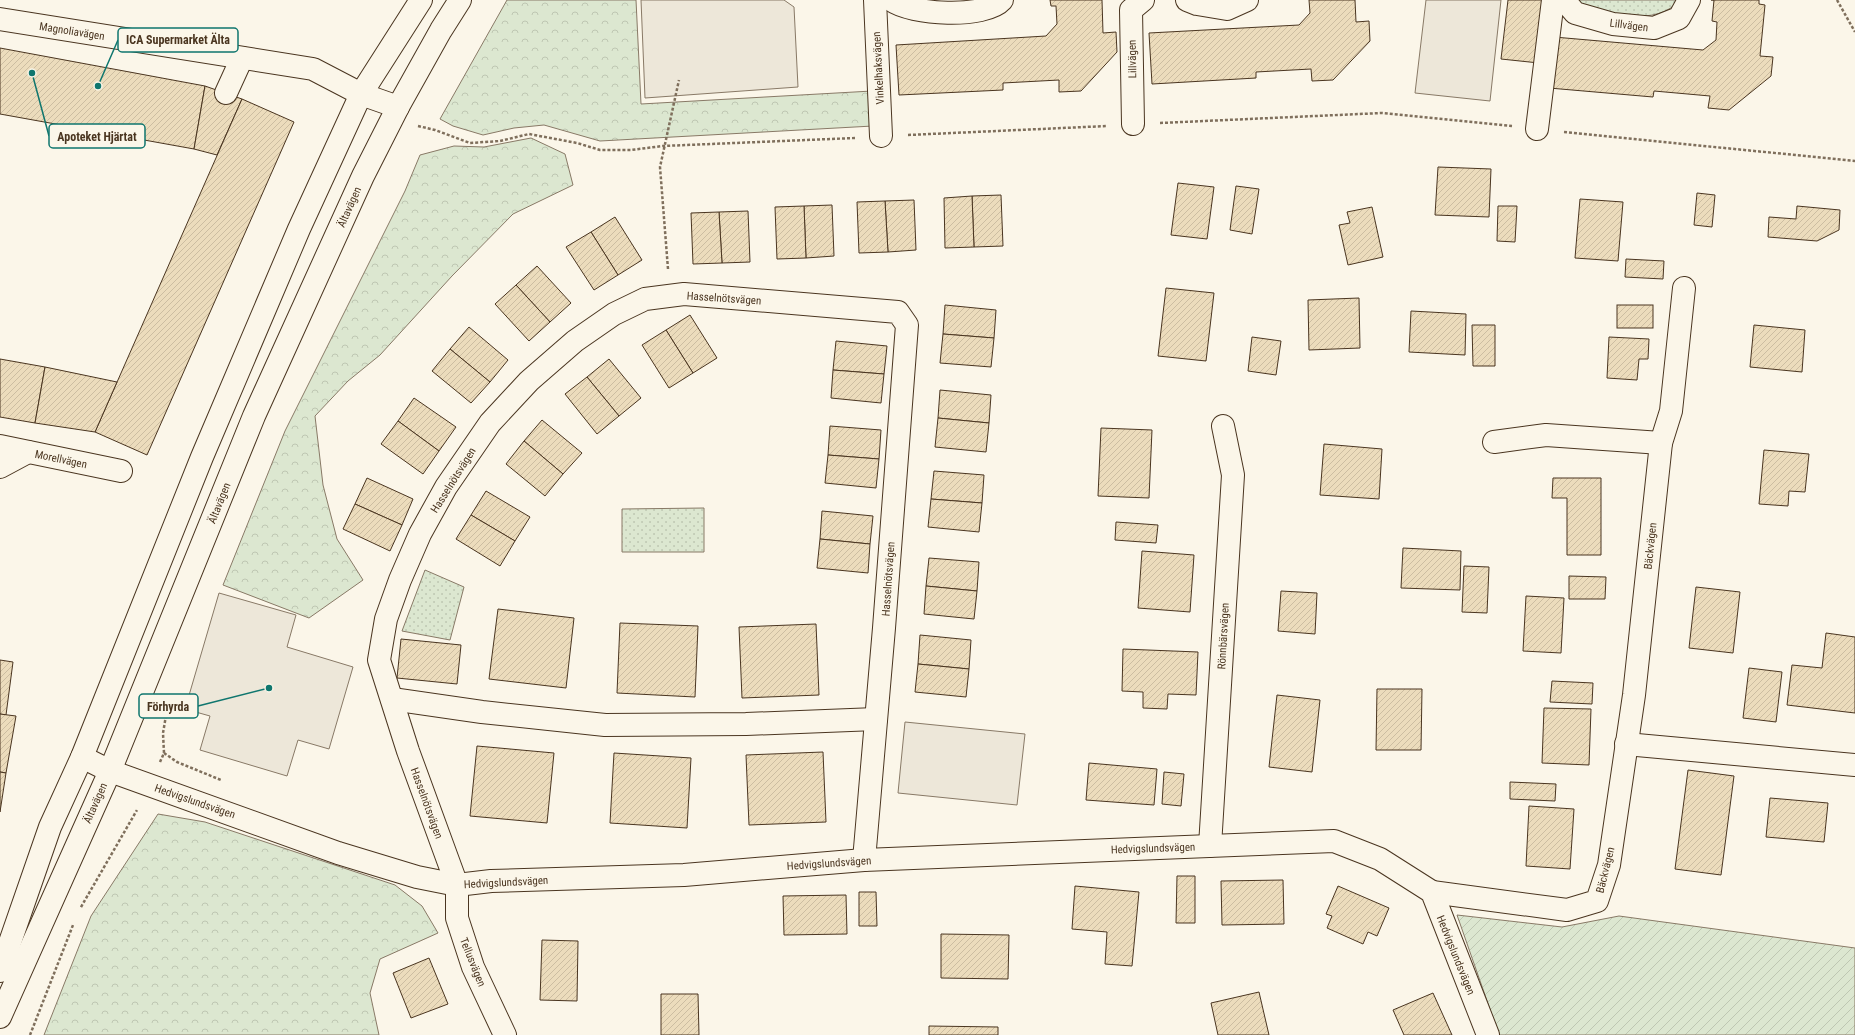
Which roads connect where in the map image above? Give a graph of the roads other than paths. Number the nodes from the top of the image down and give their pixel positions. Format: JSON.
{"nodes":[{"id":1,"x":421,"y":0,"type":"edge"},
{"id":2,"x":460,"y":0,"type":"edge"},
{"id":3,"x":875,"y":0,"type":"edge"},
{"id":4,"x":891,"y":0,"type":"edge"},
{"id":5,"x":1002,"y":0,"type":"edge"},
{"id":6,"x":1143,"y":0,"type":"edge"},
{"id":7,"x":1187,"y":0,"type":"edge"},
{"id":8,"x":1247,"y":0,"type":"edge"},
{"id":9,"x":1553,"y":0,"type":"edge"},
{"id":10,"x":1564,"y":0,"type":"edge"},
{"id":11,"x":1689,"y":0,"type":"edge"},
{"id":12,"x":0,"y":19,"type":"edge"},
{"id":13,"x":242,"y":58,"type":"junction"},
{"id":14,"x":226,"y":93,"type":"dead end"},
{"id":15,"x":362,"y":94,"type":"junction"},
{"id":16,"x":398,"y":107,"type":"junction"},
{"id":17,"x":1133,"y":124,"type":"dead end"},
{"id":18,"x":1537,"y":129,"type":"dead end"},
{"id":19,"x":881,"y":136,"type":"dead end"},
{"id":20,"x":1684,"y":288,"type":"dead end"},
{"id":21,"x":1223,"y":426,"type":"dead end"},
{"id":22,"x":1494,"y":442,"type":"dead end"},
{"id":23,"x":1661,"y":443,"type":"junction"},
{"id":24,"x":0,"y":446,"type":"edge"},
{"id":25,"x":28,"y":452,"type":"junction"},
{"id":26,"x":0,"y":467,"type":"edge"},
{"id":27,"x":121,"y":471,"type":"dead end"},
{"id":28,"x":392,"y":699,"type":"junction"},
{"id":29,"x":876,"y":719,"type":"junction"},
{"id":30,"x":1626,"y":744,"type":"junction"},
{"id":31,"x":82,"y":757,"type":"junction"},
{"id":32,"x":1855,"y":765,"type":"edge"},
{"id":33,"x":110,"y":771,"type":"junction"},
{"id":34,"x":1210,"y":846,"type":"junction"},
{"id":35,"x":864,"y":860,"type":"junction"},
{"id":36,"x":457,"y":885,"type":"junction"},
{"id":37,"x":1432,"y":892,"type":"junction"},
{"id":38,"x":0,"y":971,"type":"edge"},
{"id":39,"x":0,"y":1017,"type":"edge"},
{"id":40,"x":505,"y":1035,"type":"edge"},
{"id":41,"x":1488,"y":1035,"type":"edge"}],
"edges":[{"from":1,"to":15,"type":"street"},
{"from":2,"to":16,"type":"street","name":"Ältavägen"},
{"from":3,"to":19,"type":"street","name":"Vinkelhaksvägen"},
{"from":4,"to":5,"type":"street"},
{"from":6,"to":17,"type":"street","name":"Lillvägen"},
{"from":7,"to":8,"type":"street"},
{"from":9,"to":18,"type":"street"},
{"from":10,"to":11,"type":"street","name":"Lillvägen"},
{"from":12,"to":13,"type":"street","name":"Magnoliavägen"},
{"from":13,"to":14,"type":"street"},
{"from":13,"to":15,"type":"street","name":"Magnoliavägen"},
{"from":15,"to":16,"type":"street","name":"Magnoliavägen"},
{"from":15,"to":31,"type":"street"},
{"from":16,"to":33,"type":"street","name":"Ältavägen"},
{"from":20,"to":23,"type":"street","name":"Bäckvägen"},
{"from":21,"to":34,"type":"street","name":"Rönnbärsvägen"},
{"from":22,"to":23,"type":"street"},
{"from":23,"to":30,"type":"street","name":"Bäckvägen"},
{"from":24,"to":25,"type":"street","name":"Morellvägen"},
{"from":25,"to":26,"type":"street"},
{"from":25,"to":27,"type":"street","name":"Morellvägen"},
{"from":28,"to":29,"type":"street"},
{"from":28,"to":29,"type":"street","name":"Hasselnötsvägen"},
{"from":28,"to":36,"type":"street","name":"Hasselnötsvägen"},
{"from":29,"to":35,"type":"street","name":"Hasselnötsvägen"},
{"from":30,"to":32,"type":"street"},
{"from":30,"to":37,"type":"street","name":"Bäckvägen"},
{"from":31,"to":33,"type":"street","name":"Hedvigslundsvägen"},
{"from":31,"to":38,"type":"street"},
{"from":33,"to":36,"type":"street","name":"Hedvigslundsvägen"},
{"from":33,"to":39,"type":"street","name":"Ältavägen"},
{"from":34,"to":35,"type":"street","name":"Hedvigslundsvägen"},
{"from":34,"to":37,"type":"street","name":"Hedvigslundsvägen"},
{"from":35,"to":36,"type":"street","name":"Hedvigslundsvägen"},
{"from":36,"to":40,"type":"street","name":"Tellusvägen"},
{"from":37,"to":41,"type":"street","name":"Hedvigslundsvägen"}]}
